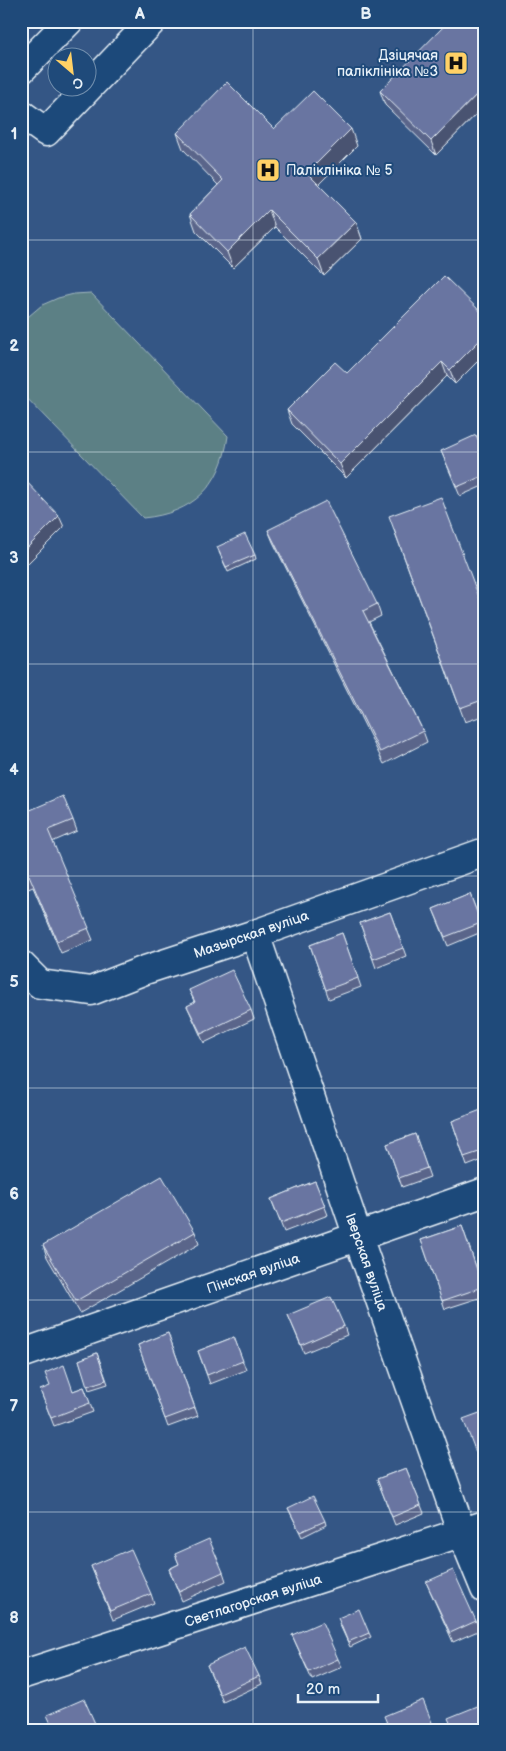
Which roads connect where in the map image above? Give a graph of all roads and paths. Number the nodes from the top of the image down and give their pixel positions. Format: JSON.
{"nodes":[{"id":1,"x":69,"y":21,"type":"edge"},
{"id":2,"x":152,"y":21,"type":"edge"},
{"id":3,"x":21,"y":70,"type":"edge"},
{"id":4,"x":21,"y":114,"type":"edge"},
{"id":5,"x":485,"y":852,"type":"edge"},
{"id":6,"x":255,"y":934,"type":"junction"},
{"id":7,"x":21,"y":965,"type":"edge"},
{"id":8,"x":485,"y":1192,"type":"edge"},
{"id":9,"x":358,"y":1237,"type":"junction"},
{"id":10,"x":21,"y":1354,"type":"edge"},
{"id":11,"x":474,"y":1529,"type":"edge"},
{"id":12,"x":485,"y":1589,"type":"edge"},
{"id":13,"x":21,"y":1675,"type":"edge"}],
"edges":[{"from":1,"to":3,"type":"street"},
{"from":2,"to":4,"type":"street"},
{"from":5,"to":6,"type":"street","name":"Мазырская вуліца"},
{"from":6,"to":7,"type":"street","name":"Мазырская вуліца"},
{"from":6,"to":9,"type":"street","name":"Іверская вуліца"},
{"from":8,"to":9,"type":"street","name":"Пінская вуліца"},
{"from":9,"to":10,"type":"street","name":"Пінская вуліца"},
{"from":9,"to":11,"type":"street","name":"Іверская вуліца"},
{"from":11,"to":12,"type":"street","name":"Іверская вуліца"},
{"from":11,"to":13,"type":"street","name":"Светлагорская вуліца"}]}
